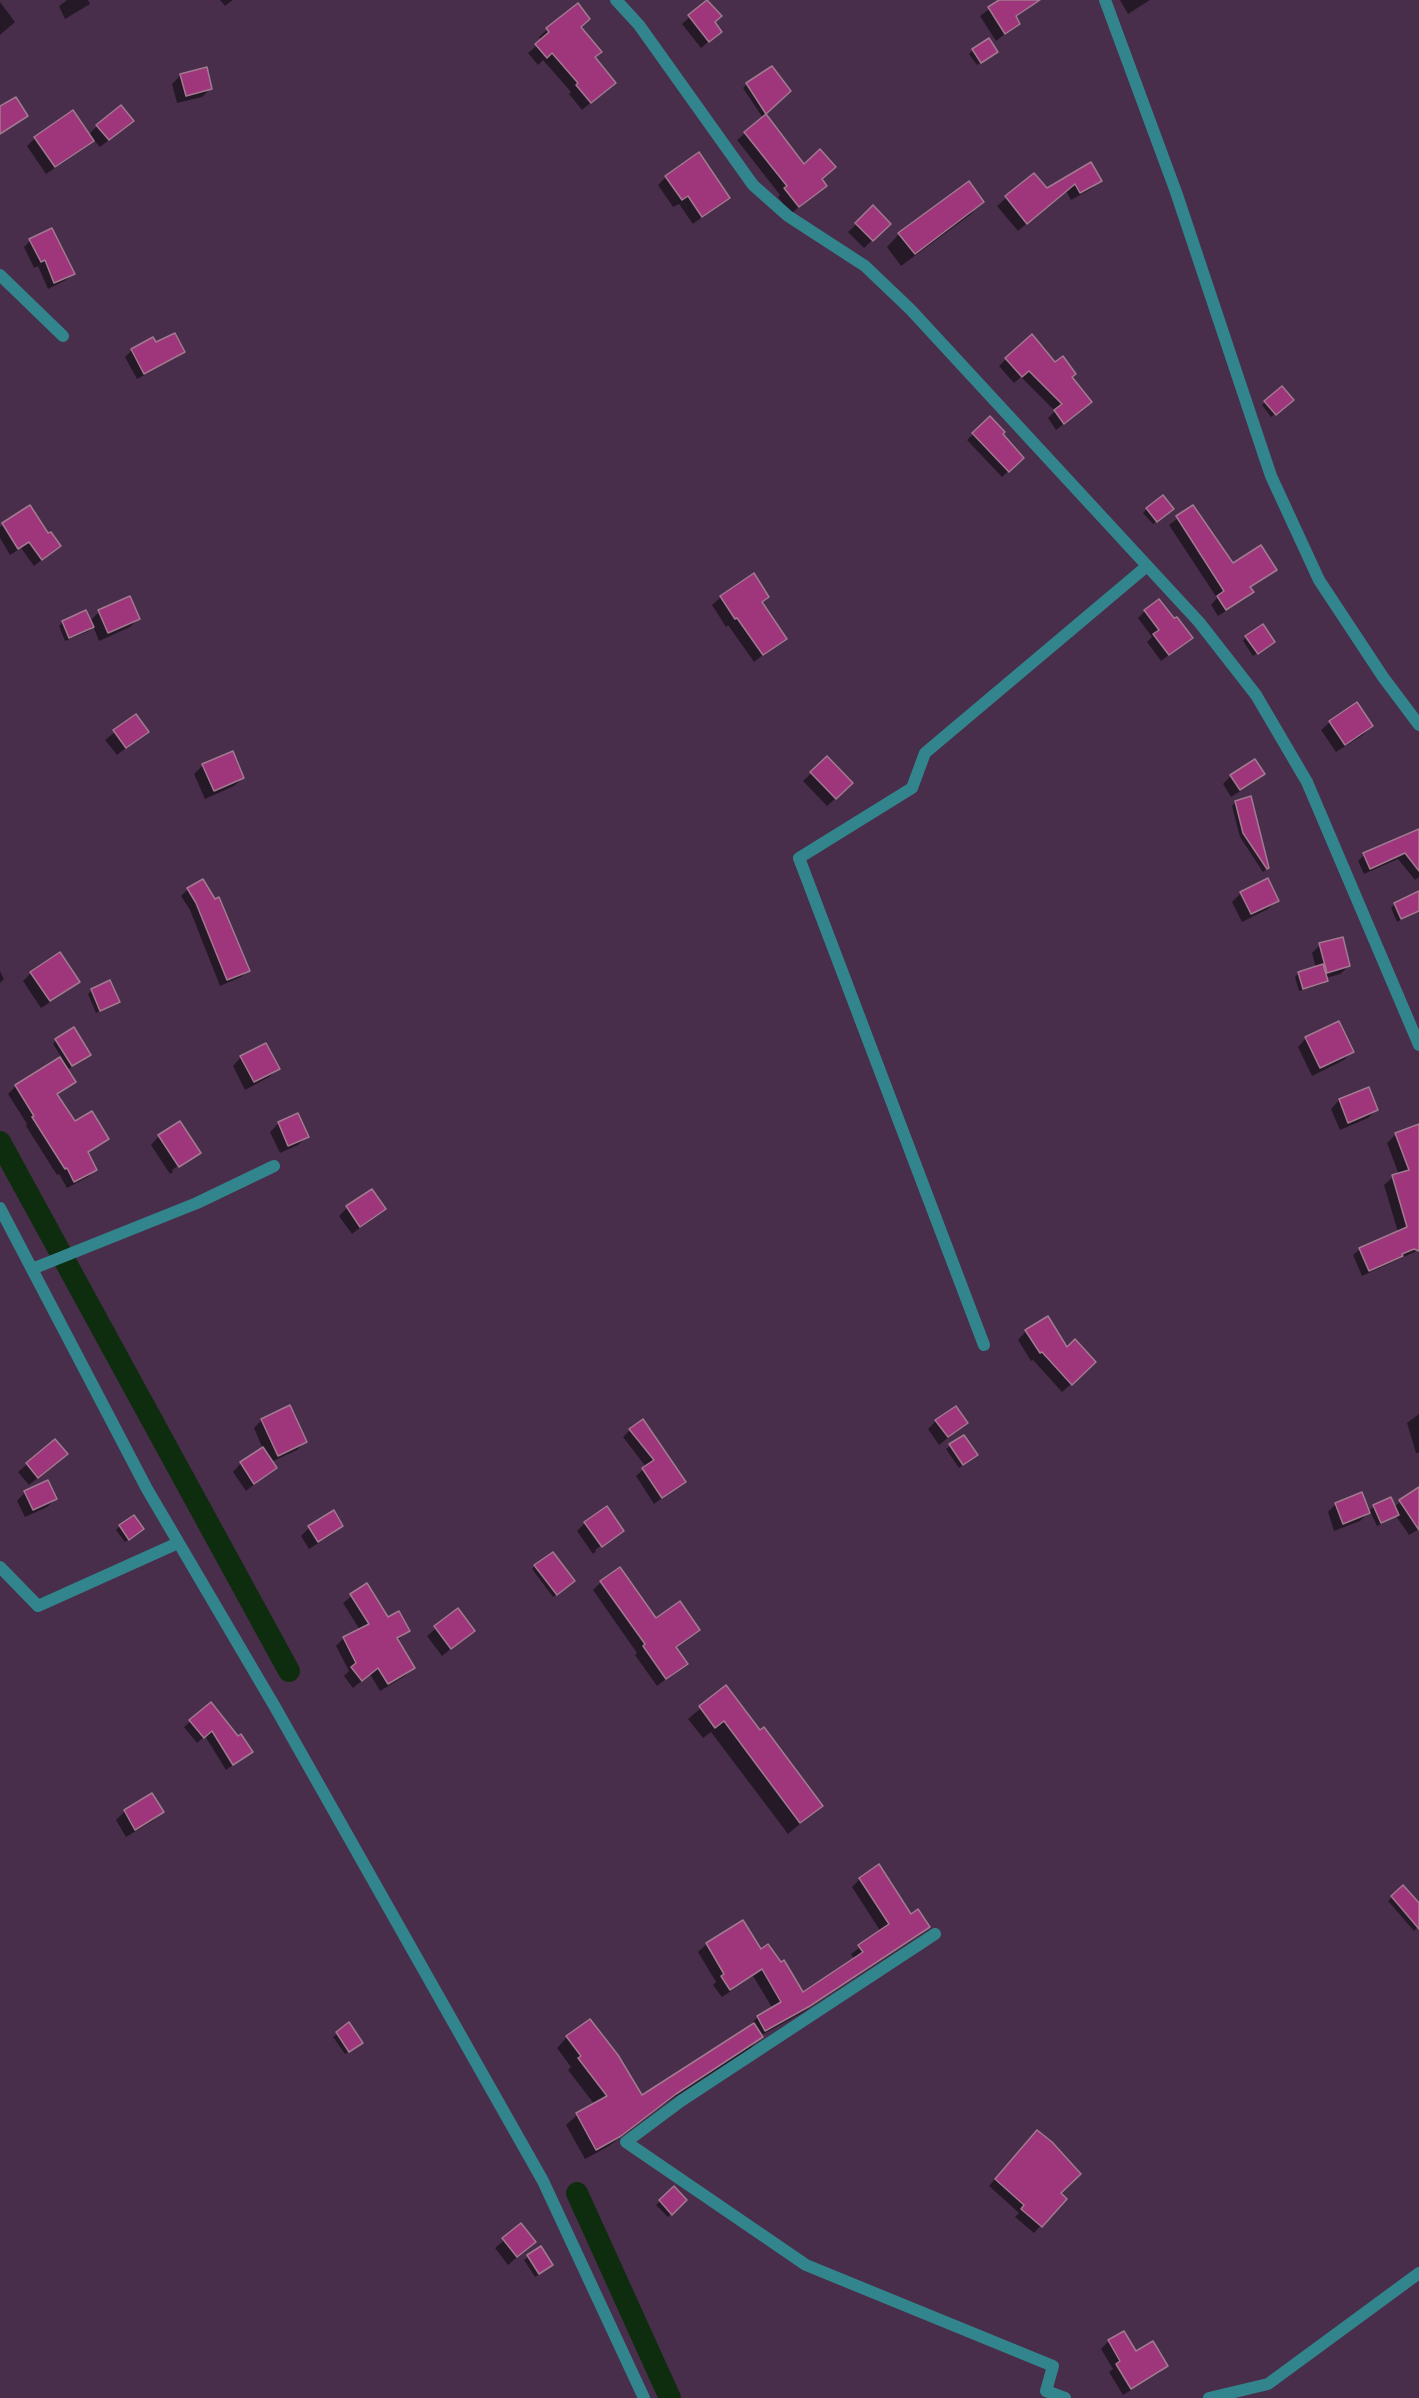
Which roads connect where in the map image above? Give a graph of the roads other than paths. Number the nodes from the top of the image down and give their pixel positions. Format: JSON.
{"nodes":[{"id":1,"x":616,"y":0,"type":"edge"},
{"id":2,"x":1105,"y":0,"type":"edge"},
{"id":3,"x":0,"y":275,"type":"edge"},
{"id":4,"x":63,"y":336,"type":"dead end"},
{"id":5,"x":1147,"y":566,"type":"junction"},
{"id":6,"x":1419,"y":725,"type":"edge"},
{"id":7,"x":1419,"y":1045,"type":"edge"},
{"id":8,"x":274,"y":1166,"type":"dead end"},
{"id":9,"x":0,"y":1208,"type":"edge"},
{"id":10,"x":32,"y":1269,"type":"junction"},
{"id":11,"x":984,"y":1345,"type":"dead end"},
{"id":12,"x":178,"y":1543,"type":"junction"},
{"id":13,"x":0,"y":1567,"type":"edge"},
{"id":14,"x":935,"y":1934,"type":"dead end"},
{"id":15,"x":1419,"y":2273,"type":"edge"},
{"id":16,"x":644,"y":2398,"type":"edge"},
{"id":17,"x":1065,"y":2398,"type":"edge"},
{"id":18,"x":1209,"y":2398,"type":"edge"}],
"edges":[{"from":1,"to":5,"type":"street"},
{"from":2,"to":6,"type":"street"},
{"from":3,"to":4,"type":"street"},
{"from":5,"to":7,"type":"street"},
{"from":5,"to":11,"type":"street"},
{"from":8,"to":10,"type":"street"},
{"from":9,"to":10,"type":"street"},
{"from":10,"to":12,"type":"street"},
{"from":12,"to":13,"type":"street"},
{"from":12,"to":16,"type":"street"},
{"from":14,"to":17,"type":"street"},
{"from":15,"to":18,"type":"street"}]}
